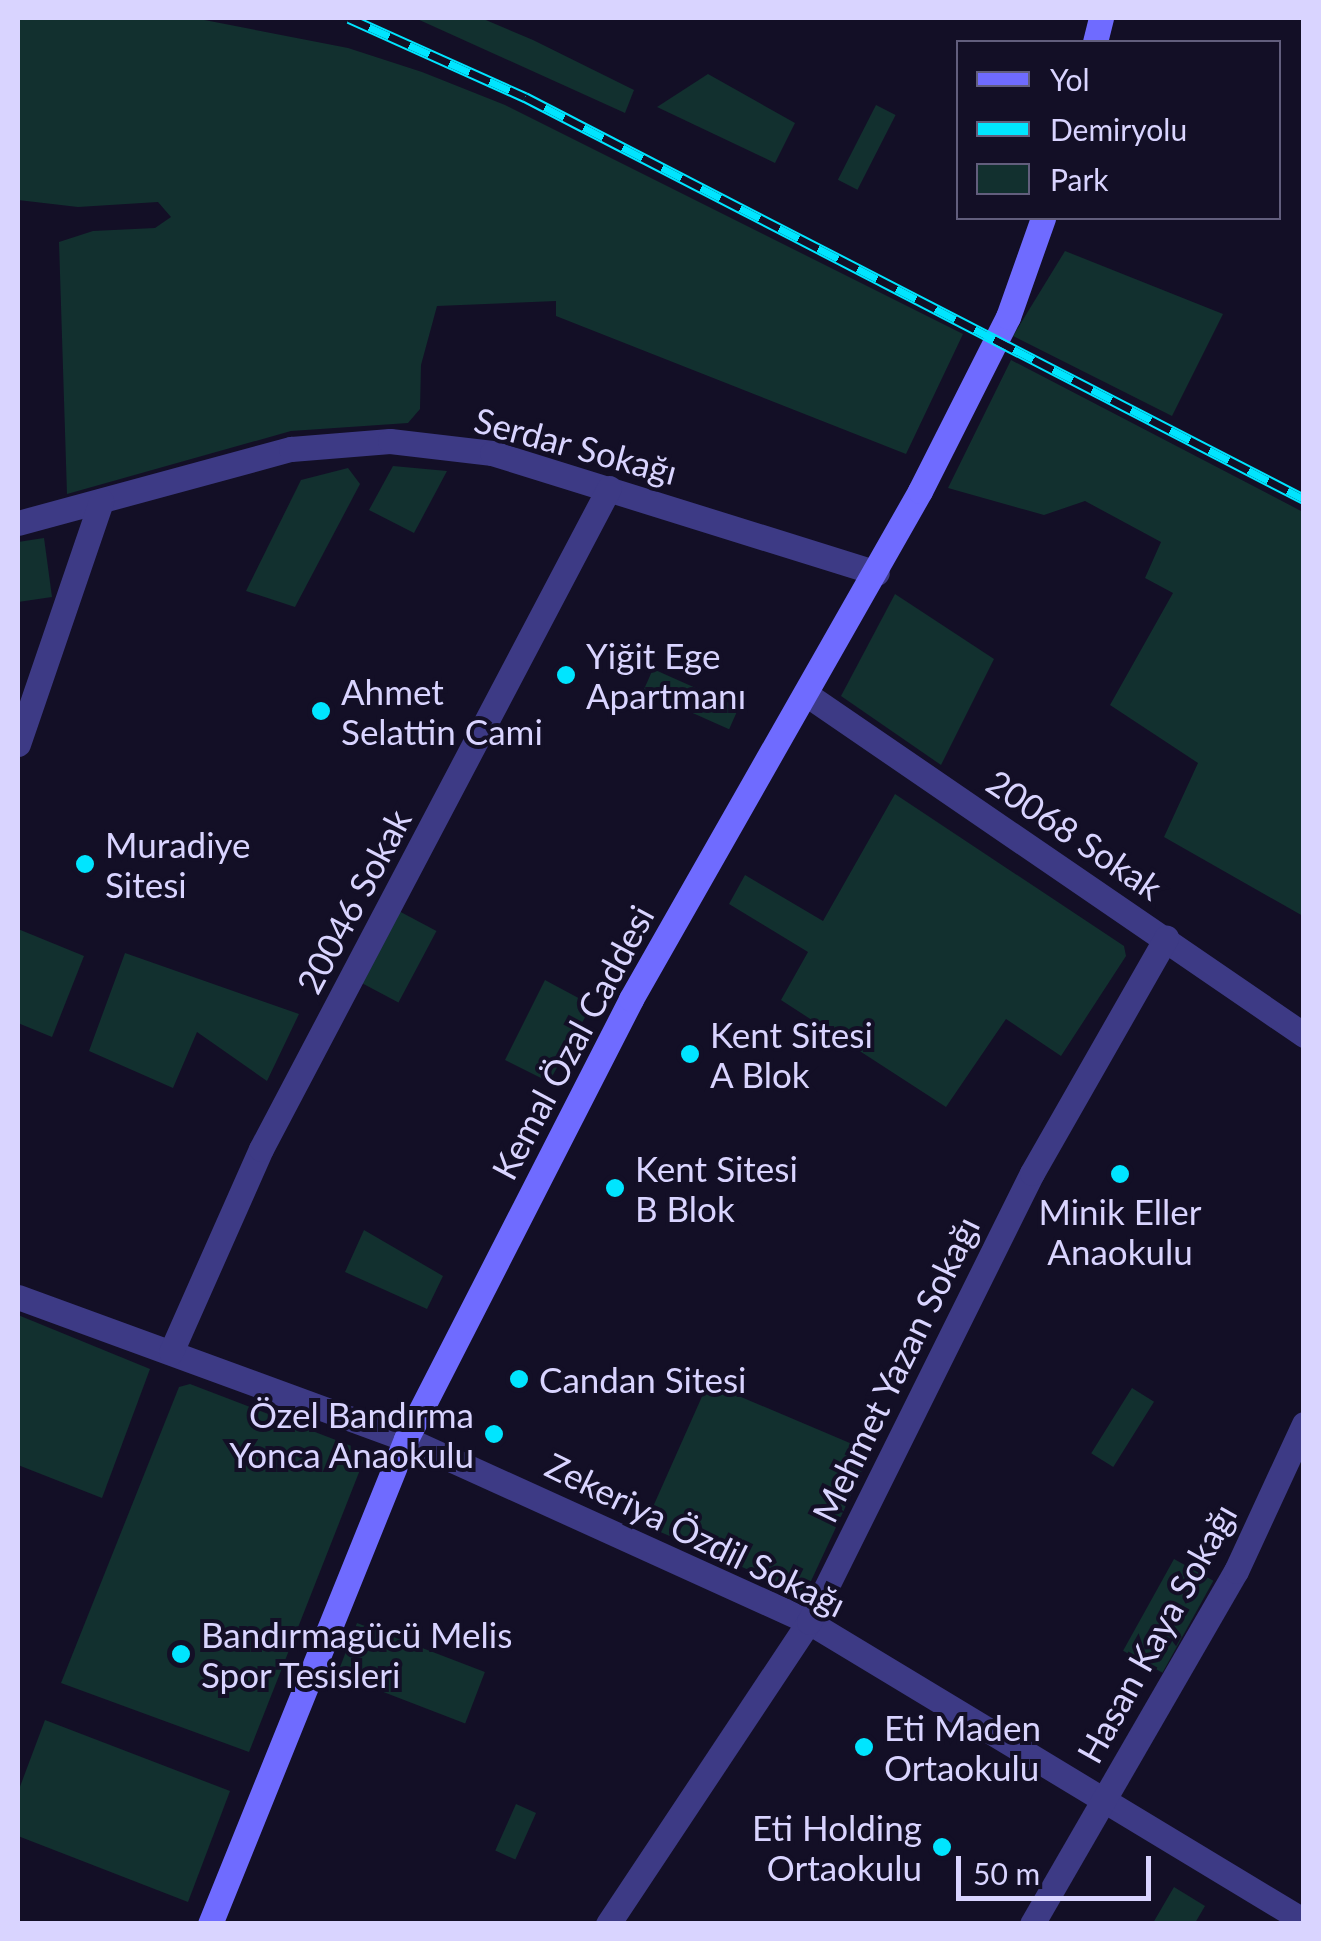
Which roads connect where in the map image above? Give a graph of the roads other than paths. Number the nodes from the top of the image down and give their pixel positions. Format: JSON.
{"nodes":[{"id":1,"x":1041,"y":220,"type":"edge"},
{"id":2,"x":610,"y":488,"type":"junction"},
{"id":3,"x":101,"y":500,"type":"junction"},
{"id":4,"x":18,"y":523,"type":"edge"},
{"id":5,"x":877,"y":573,"type":"junction"},
{"id":6,"x":806,"y":694,"type":"junction"},
{"id":7,"x":18,"y":744,"type":"edge"},
{"id":8,"x":1166,"y":938,"type":"junction"},
{"id":9,"x":1304,"y":1035,"type":"edge"},
{"id":10,"x":18,"y":1297,"type":"edge"},
{"id":11,"x":171,"y":1352,"type":"junction"},
{"id":12,"x":1304,"y":1424,"type":"edge"},
{"id":13,"x":406,"y":1439,"type":"junction"},
{"id":14,"x":809,"y":1622,"type":"junction"},
{"id":15,"x":1102,"y":1804,"type":"junction"},
{"id":16,"x":1304,"y":1921,"type":"edge"},
{"id":17,"x":210,"y":1924,"type":"edge"},
{"id":18,"x":608,"y":1924,"type":"edge"},
{"id":19,"x":1032,"y":1924,"type":"edge"}],
"edges":[{"from":1,"to":5,"type":"main road","name":"Kemal Özal Caddesi"},
{"from":2,"to":3,"type":"street","name":"Serdar Sokağı"},
{"from":2,"to":5,"type":"street","name":"Serdar Sokağı"},
{"from":2,"to":11,"type":"street","name":"20046 Sokak"},
{"from":3,"to":4,"type":"street","name":"Serdar Sokağı"},
{"from":3,"to":7,"type":"street"},
{"from":5,"to":6,"type":"main road","name":"Kemal Özal Caddesi"},
{"from":6,"to":8,"type":"street","name":"20068 Sokak"},
{"from":6,"to":13,"type":"main road","name":"Kemal Özal Caddesi"},
{"from":8,"to":9,"type":"street","name":"20068 Sokak"},
{"from":8,"to":14,"type":"street","name":"Mehmet Yazan Sokağı"},
{"from":10,"to":11,"type":"street","name":"Zekeriya Özdil Sokağı"},
{"from":11,"to":13,"type":"street","name":"Zekeriya Özdil Sokağı"},
{"from":12,"to":15,"type":"street","name":"Hasan Kaya Sokağı"},
{"from":13,"to":14,"type":"street","name":"Zekeriya Özdil Sokağı"},
{"from":13,"to":17,"type":"main road","name":"Kemal Özal Caddesi"},
{"from":14,"to":15,"type":"street","name":"Zekeriya Özdil Sokağı"},
{"from":14,"to":18,"type":"street","name":"Mehmet Yazan Sokağı"},
{"from":15,"to":16,"type":"street","name":"Zekeriya Özdil Sokağı"},
{"from":15,"to":19,"type":"street","name":"Hasan Kaya Sokağı"}]}
